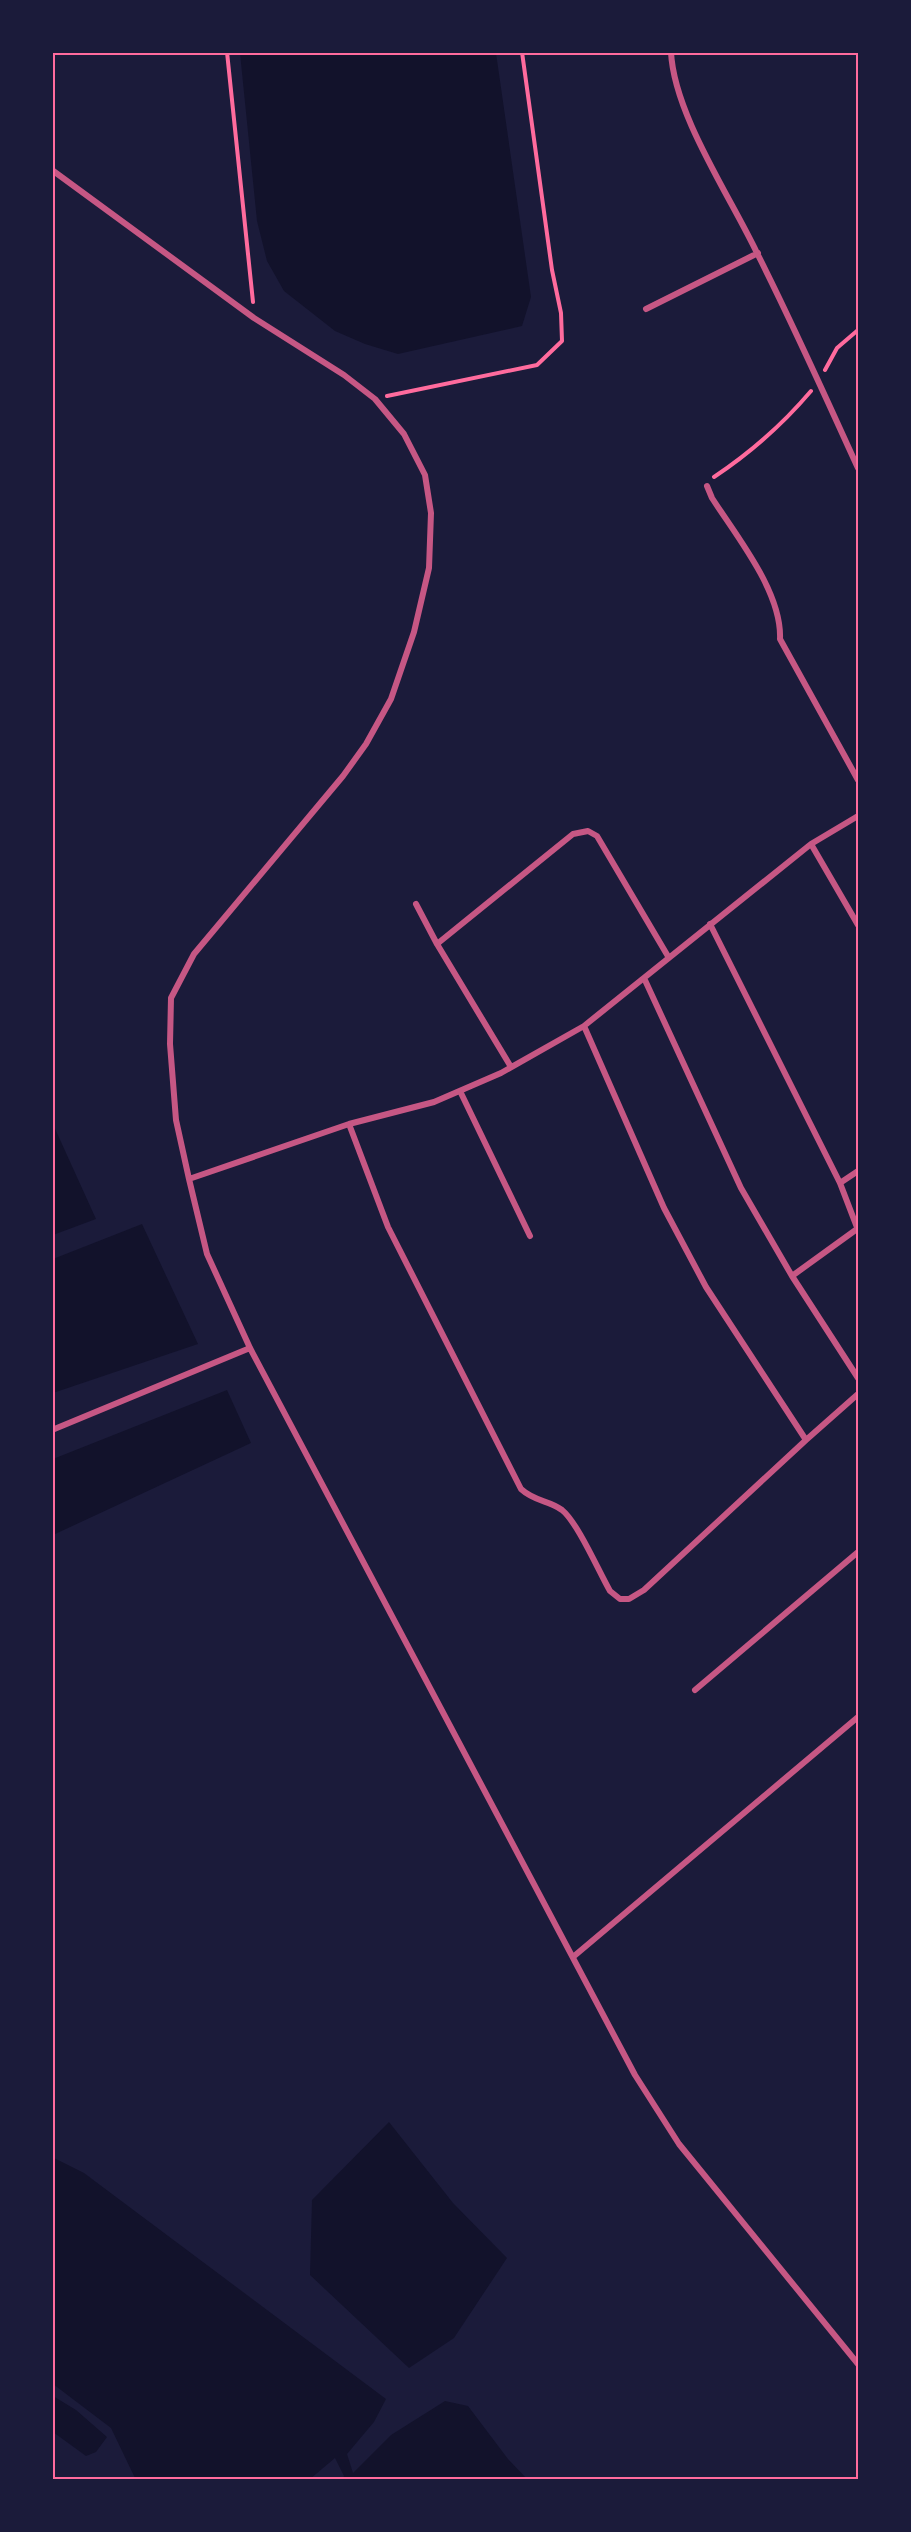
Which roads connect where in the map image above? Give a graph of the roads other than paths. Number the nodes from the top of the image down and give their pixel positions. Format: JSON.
{"nodes":[{"id":1,"x":671,"y":52,"type":"edge"},
{"id":2,"x":52,"y":170,"type":"edge"},
{"id":3,"x":758,"y":253,"type":"junction"},
{"id":4,"x":646,"y":309,"type":"dead end"},
{"id":5,"x":858,"y":468,"type":"edge"},
{"id":6,"x":707,"y":486,"type":"road end"},
{"id":7,"x":858,"y":780,"type":"edge"},
{"id":8,"x":858,"y":816,"type":"edge"},
{"id":9,"x":811,"y":844,"type":"junction"},
{"id":10,"x":416,"y":904,"type":"dead end"},
{"id":11,"x":710,"y":924,"type":"junction"},
{"id":12,"x":858,"y":925,"type":"edge"},
{"id":13,"x":437,"y":944,"type":"junction"},
{"id":14,"x":669,"y":958,"type":"junction"},
{"id":15,"x":644,"y":978,"type":"junction"},
{"id":16,"x":584,"y":1026,"type":"junction"},
{"id":17,"x":511,"y":1067,"type":"junction"},
{"id":18,"x":460,"y":1090,"type":"junction"},
{"id":19,"x":349,"y":1124,"type":"junction"},
{"id":20,"x":858,"y":1171,"type":"edge"},
{"id":21,"x":189,"y":1179,"type":"junction"},
{"id":22,"x":840,"y":1183,"type":"junction"},
{"id":23,"x":858,"y":1230,"type":"edge"},
{"id":24,"x":530,"y":1236,"type":"dead end"},
{"id":25,"x":792,"y":1276,"type":"junction"},
{"id":26,"x":250,"y":1348,"type":"junction"},
{"id":27,"x":858,"y":1378,"type":"edge"},
{"id":28,"x":858,"y":1394,"type":"edge"},
{"id":29,"x":52,"y":1430,"type":"edge"},
{"id":30,"x":806,"y":1440,"type":"junction"},
{"id":31,"x":858,"y":1552,"type":"edge"},
{"id":32,"x":695,"y":1690,"type":"dead end"},
{"id":33,"x":858,"y":1717,"type":"edge"},
{"id":34,"x":573,"y":1958,"type":"junction"},
{"id":35,"x":858,"y":2364,"type":"edge"}],
"edges":[{"from":1,"to":3,"type":"street"},
{"from":2,"to":21,"type":"street"},
{"from":3,"to":4,"type":"street"},
{"from":3,"to":5,"type":"street"},
{"from":6,"to":7,"type":"street"},
{"from":8,"to":9,"type":"street"},
{"from":9,"to":11,"type":"street"},
{"from":9,"to":12,"type":"street"},
{"from":10,"to":13,"type":"street"},
{"from":11,"to":14,"type":"street"},
{"from":11,"to":22,"type":"street"},
{"from":13,"to":14,"type":"street"},
{"from":13,"to":17,"type":"street"},
{"from":14,"to":15,"type":"street"},
{"from":15,"to":16,"type":"street"},
{"from":15,"to":25,"type":"street"},
{"from":16,"to":17,"type":"street"},
{"from":16,"to":30,"type":"street"},
{"from":17,"to":18,"type":"street"},
{"from":18,"to":19,"type":"street"},
{"from":18,"to":24,"type":"street"},
{"from":19,"to":21,"type":"street"},
{"from":19,"to":30,"type":"street"},
{"from":20,"to":22,"type":"street"},
{"from":21,"to":26,"type":"street"},
{"from":22,"to":23,"type":"street"},
{"from":23,"to":25,"type":"street"},
{"from":25,"to":27,"type":"street"},
{"from":26,"to":29,"type":"street"},
{"from":26,"to":34,"type":"street"},
{"from":28,"to":30,"type":"street"},
{"from":31,"to":32,"type":"street"},
{"from":33,"to":34,"type":"street"},
{"from":34,"to":35,"type":"street"}]}
